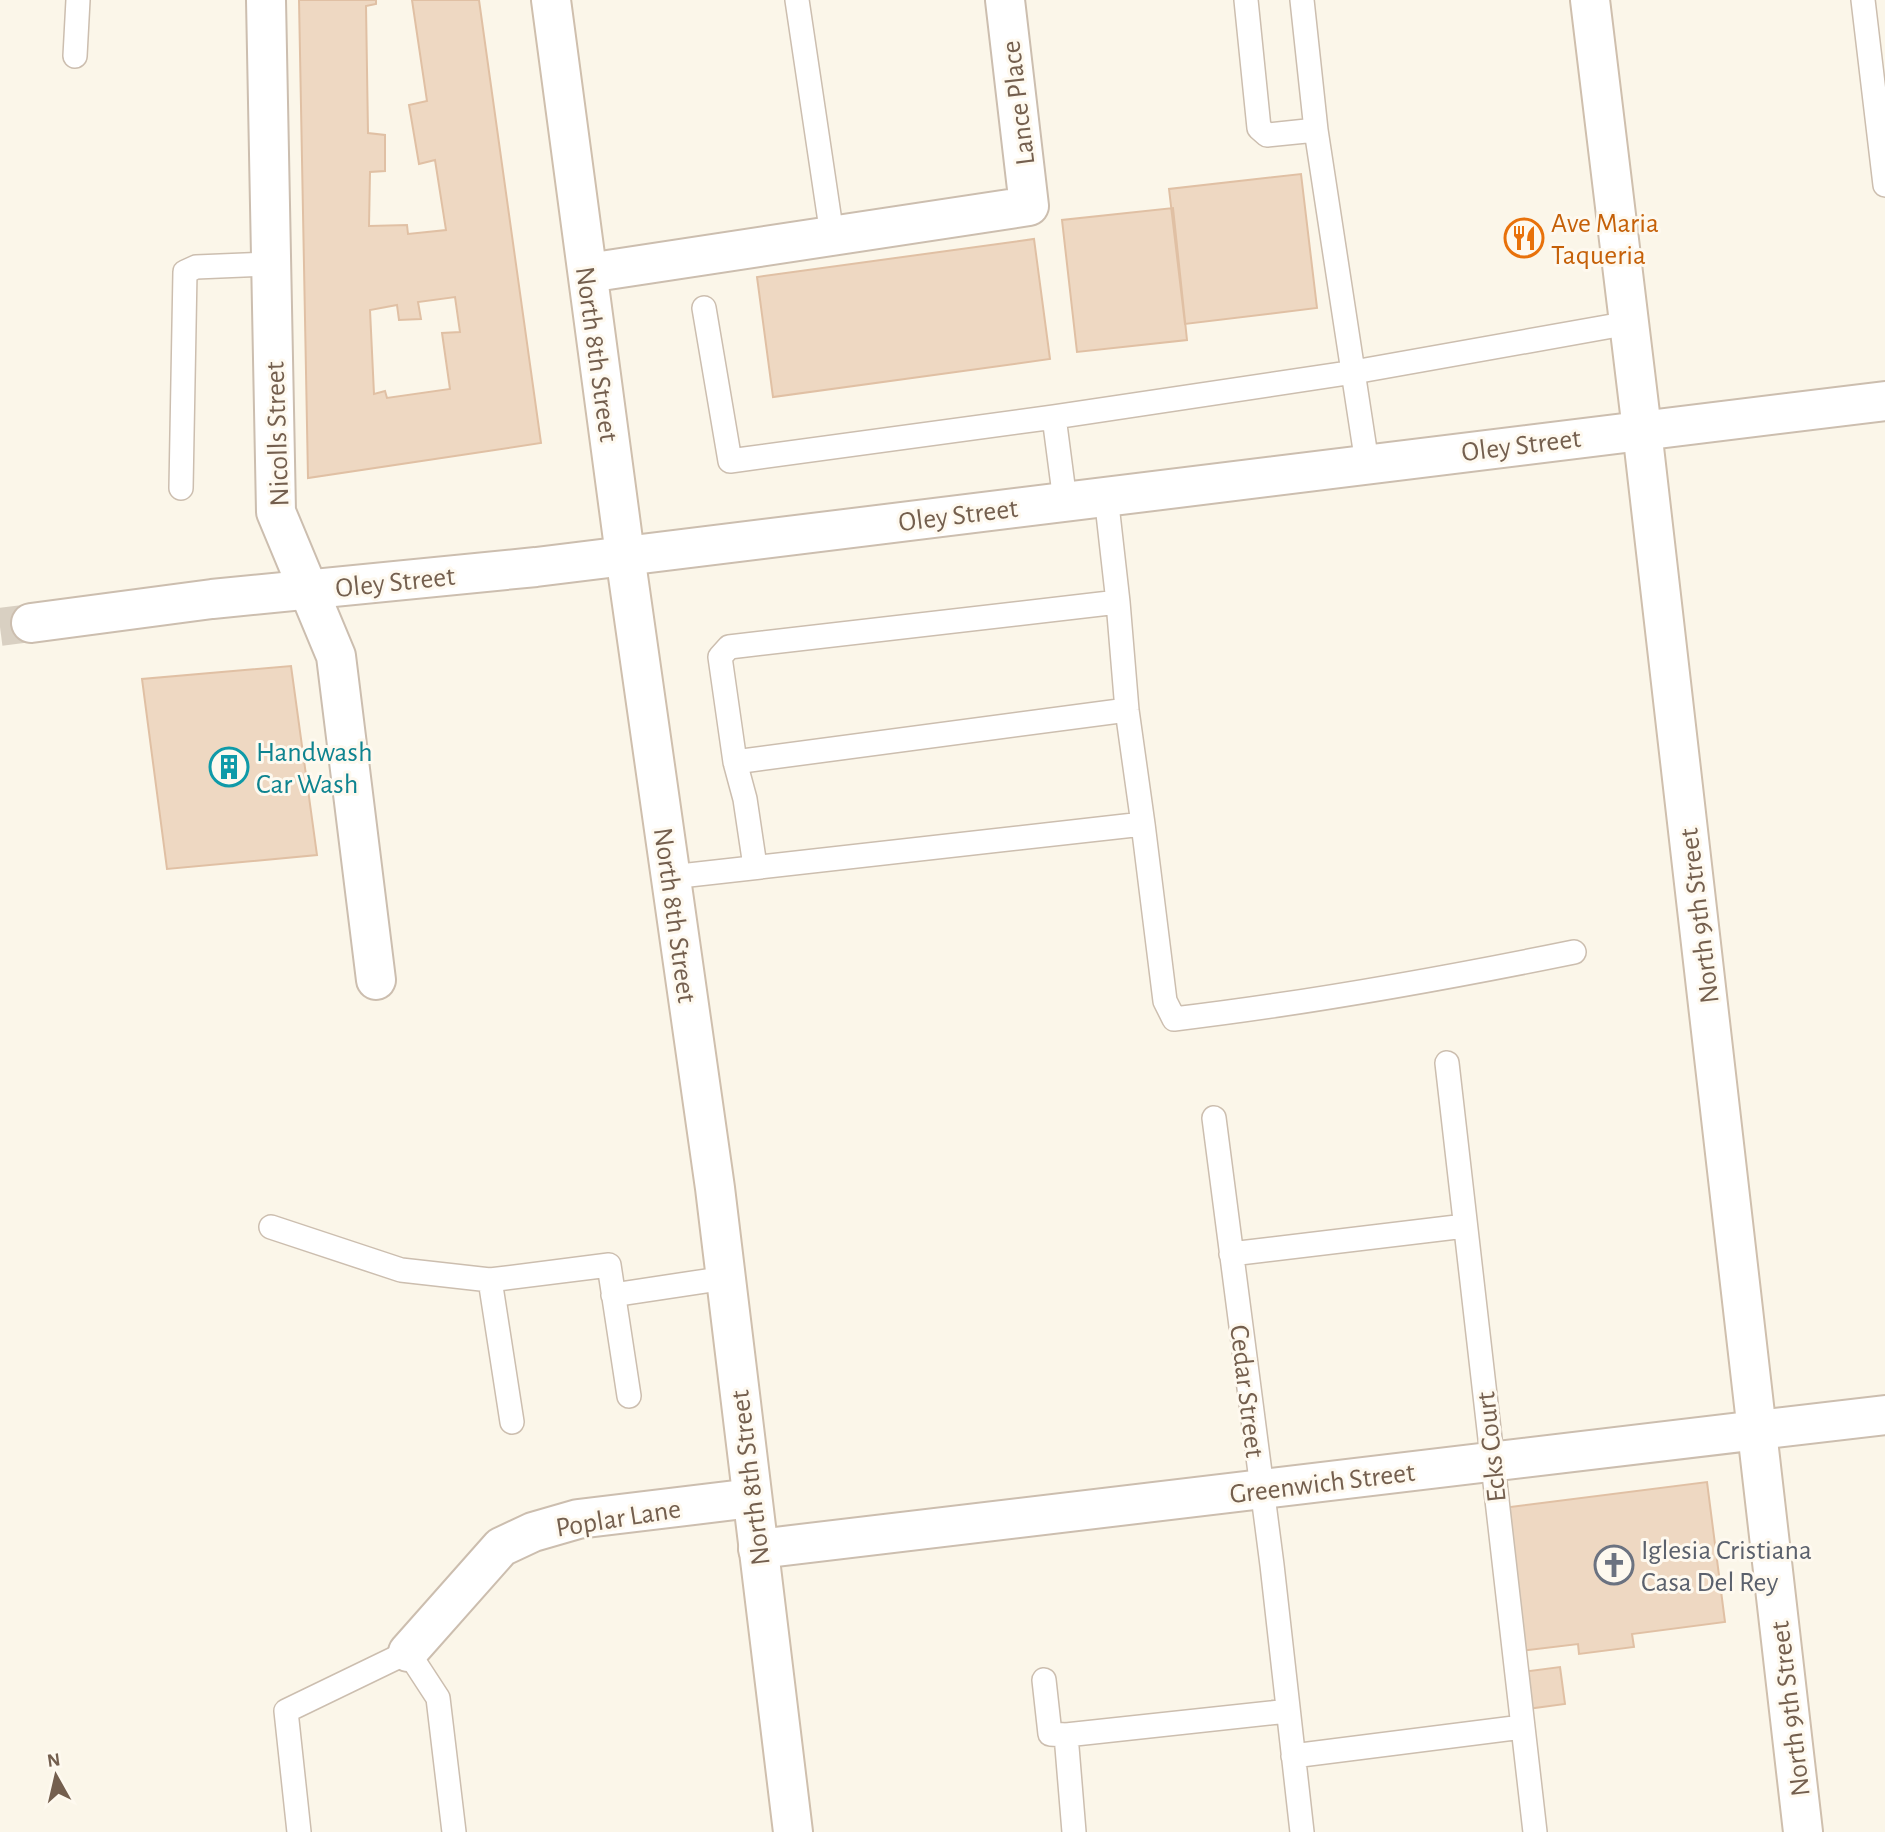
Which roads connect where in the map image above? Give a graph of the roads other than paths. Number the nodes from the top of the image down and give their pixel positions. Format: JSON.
{"nodes":[{"id":1,"x":78,"y":0,"type":"edge"},
{"id":2,"x":266,"y":0,"type":"edge"},
{"id":3,"x":551,"y":0,"type":"edge"},
{"id":4,"x":797,"y":0,"type":"edge"},
{"id":5,"x":1005,"y":0,"type":"edge"},
{"id":6,"x":1246,"y":0,"type":"edge"},
{"id":7,"x":1302,"y":0,"type":"edge"},
{"id":8,"x":1590,"y":0,"type":"edge"},
{"id":9,"x":1863,"y":0,"type":"edge"},
{"id":10,"x":75,"y":56,"type":"dead end"},
{"id":11,"x":1316,"y":130,"type":"junction"},
{"id":12,"x":1883,"y":158,"type":"edge"},
{"id":13,"x":1885,"y":185,"type":"edge"},
{"id":14,"x":832,"y":235,"type":"junction"},
{"id":15,"x":271,"y":264,"type":"junction"},
{"id":16,"x":587,"y":273,"type":"junction"},
{"id":17,"x":704,"y":308,"type":"dead end"},
{"id":18,"x":1629,"y":323,"type":"junction"},
{"id":19,"x":1354,"y":372,"type":"junction"},
{"id":20,"x":1885,"y":401,"type":"edge"},
{"id":21,"x":1054,"y":417,"type":"junction"},
{"id":22,"x":1642,"y":430,"type":"junction"},
{"id":23,"x":1367,"y":463,"type":"junction"},
{"id":24,"x":181,"y":488,"type":"dead end"},
{"id":25,"x":1106,"y":496,"type":"junction"},
{"id":26,"x":1065,"y":501,"type":"junction"},
{"id":27,"x":625,"y":555,"type":"junction"},
{"id":28,"x":309,"y":590,"type":"junction"},
{"id":29,"x":1118,"y":602,"type":"junction"},
{"id":30,"x":31,"y":623,"type":"tunnel mouth"},
{"id":31,"x":1127,"y":710,"type":"junction"},
{"id":32,"x":735,"y":762,"type":"junction"},
{"id":33,"x":1143,"y":824,"type":"junction"},
{"id":34,"x":755,"y":866,"type":"junction"},
{"id":35,"x":671,"y":877,"type":"junction"},
{"id":36,"x":1574,"y":951,"type":"dead end"},
{"id":37,"x":376,"y":980,"type":"dead end"},
{"id":38,"x":1447,"y":1063,"type":"dead end"},
{"id":39,"x":1214,"y":1118,"type":"dead end"},
{"id":40,"x":1465,"y":1226,"type":"junction"},
{"id":41,"x":271,"y":1227,"type":"dead end"},
{"id":42,"x":1231,"y":1254,"type":"junction"},
{"id":43,"x":726,"y":1278,"type":"junction"},
{"id":44,"x":490,"y":1280,"type":"junction"},
{"id":45,"x":613,"y":1295,"type":"junction"},
{"id":46,"x":629,"y":1396,"type":"dead end"},
{"id":47,"x":1885,"y":1415,"type":"edge"},
{"id":48,"x":512,"y":1422,"type":"dead end"},
{"id":49,"x":1756,"y":1430,"type":"junction"},
{"id":50,"x":1492,"y":1462,"type":"junction"},
{"id":51,"x":1261,"y":1490,"type":"junction"},
{"id":52,"x":752,"y":1498,"type":"junction"},
{"id":53,"x":758,"y":1549,"type":"junction"},
{"id":54,"x":408,"y":1652,"type":"junction"},
{"id":55,"x":1044,"y":1680,"type":"dead end"},
{"id":56,"x":1289,"y":1711,"type":"junction"},
{"id":57,"x":1522,"y":1727,"type":"junction"},
{"id":58,"x":1066,"y":1735,"type":"junction"},
{"id":59,"x":1293,"y":1756,"type":"junction"},
{"id":60,"x":299,"y":1832,"type":"edge"},
{"id":61,"x":454,"y":1832,"type":"edge"},
{"id":62,"x":793,"y":1832,"type":"edge"},
{"id":63,"x":1074,"y":1832,"type":"edge"},
{"id":64,"x":1302,"y":1832,"type":"edge"},
{"id":65,"x":1535,"y":1832,"type":"edge"},
{"id":66,"x":1803,"y":1832,"type":"edge"}],
"edges":[{"from":1,"to":10,"type":"lane"},
{"from":2,"to":15,"type":"street","name":"Nicolls Street"},
{"from":3,"to":16,"type":"street","name":"North 8th Street"},
{"from":4,"to":14,"type":"lane"},
{"from":5,"to":14,"type":"street","name":"Lance Place"},
{"from":6,"to":11,"type":"lane"},
{"from":7,"to":11,"type":"lane"},
{"from":8,"to":18,"type":"street","name":"North 9th Street"},
{"from":9,"to":12,"type":"lane"},
{"from":11,"to":19,"type":"lane"},
{"from":12,"to":13,"type":"lane"},
{"from":14,"to":16,"type":"street"},
{"from":15,"to":24,"type":"lane"},
{"from":15,"to":28,"type":"street","name":"Nicolls Street"},
{"from":16,"to":27,"type":"street","name":"North 8th Street"},
{"from":17,"to":21,"type":"lane"},
{"from":18,"to":19,"type":"lane"},
{"from":18,"to":22,"type":"street","name":"North 9th Street"},
{"from":19,"to":21,"type":"lane"},
{"from":19,"to":23,"type":"lane"},
{"from":20,"to":22,"type":"street","name":"Oley Street"},
{"from":21,"to":26,"type":"lane"},
{"from":22,"to":23,"type":"street","name":"Oley Street"},
{"from":22,"to":49,"type":"street","name":"North 9th Street"},
{"from":23,"to":25,"type":"street","name":"Oley Street"},
{"from":25,"to":26,"type":"street","name":"Oley Street"},
{"from":25,"to":29,"type":"lane"},
{"from":26,"to":27,"type":"street","name":"Oley Street"},
{"from":27,"to":28,"type":"street","name":"Oley Street"},
{"from":27,"to":35,"type":"street","name":"North 8th Street"},
{"from":28,"to":30,"type":"street","name":"Oley Street"},
{"from":28,"to":37,"type":"street","name":"Nicolls Street"},
{"from":29,"to":31,"type":"lane"},
{"from":29,"to":32,"type":"lane"},
{"from":31,"to":32,"type":"lane"},
{"from":31,"to":33,"type":"lane"},
{"from":32,"to":34,"type":"lane"},
{"from":33,"to":34,"type":"lane"},
{"from":33,"to":36,"type":"lane"},
{"from":34,"to":35,"type":"lane"},
{"from":35,"to":43,"type":"street","name":"North 8th Street"},
{"from":38,"to":40,"type":"lane","name":"Ecks Court"},
{"from":39,"to":42,"type":"lane","name":"Cedar Street"},
{"from":40,"to":42,"type":"lane"},
{"from":40,"to":50,"type":"lane","name":"Ecks Court"},
{"from":41,"to":44,"type":"lane"},
{"from":42,"to":51,"type":"lane","name":"Cedar Street"},
{"from":43,"to":45,"type":"lane"},
{"from":43,"to":52,"type":"street","name":"North 8th Street"},
{"from":44,"to":45,"type":"lane"},
{"from":44,"to":48,"type":"lane"},
{"from":45,"to":46,"type":"lane"},
{"from":47,"to":49,"type":"street","name":"Greenwich Street"},
{"from":49,"to":50,"type":"street","name":"Greenwich Street"},
{"from":49,"to":66,"type":"street","name":"North 9th Street"},
{"from":50,"to":51,"type":"street","name":"Greenwich Street"},
{"from":50,"to":57,"type":"lane","name":"Ecks Court"},
{"from":51,"to":53,"type":"street","name":"Greenwich Street"},
{"from":51,"to":56,"type":"lane","name":"Cedar Street"},
{"from":52,"to":53,"type":"street","name":"North 8th Street"},
{"from":52,"to":54,"type":"street","name":"Poplar Lane"},
{"from":53,"to":62,"type":"street","name":"North 8th Street"},
{"from":54,"to":60,"type":"lane"},
{"from":54,"to":61,"type":"lane"},
{"from":55,"to":58,"type":"lane"},
{"from":56,"to":58,"type":"lane"},
{"from":56,"to":59,"type":"lane","name":"Cedar Street"},
{"from":57,"to":59,"type":"lane"},
{"from":57,"to":65,"type":"lane","name":"Ecks Court"},
{"from":58,"to":63,"type":"lane"},
{"from":59,"to":64,"type":"lane","name":"Cedar Street"}]}
